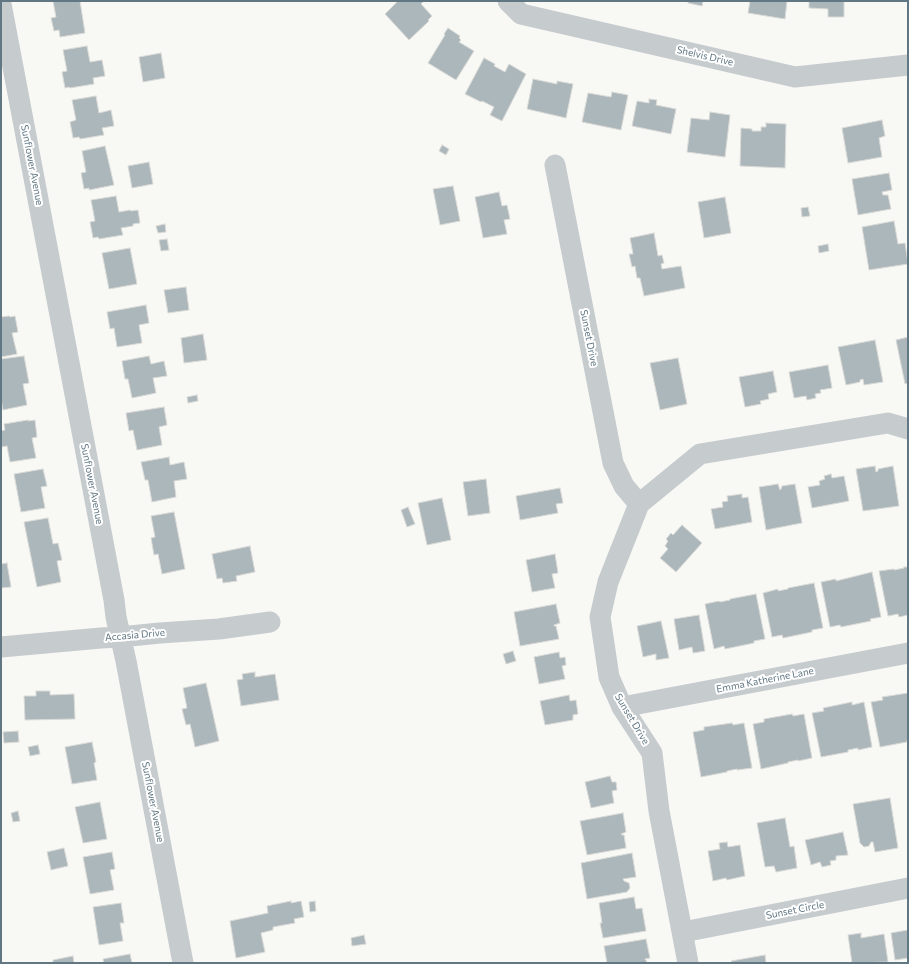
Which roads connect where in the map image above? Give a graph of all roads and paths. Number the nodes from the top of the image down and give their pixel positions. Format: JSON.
{"nodes":[{"id":1,"x":508,"y":1,"type":"edge"},
{"id":2,"x":1,"y":4,"type":"edge"},
{"id":3,"x":908,"y":65,"type":"edge"},
{"id":4,"x":555,"y":165,"type":"dead end"},
{"id":5,"x":908,"y":429,"type":"edge"},
{"id":6,"x":638,"y":504,"type":"junction"},
{"id":7,"x":270,"y":622,"type":"dead end"},
{"id":8,"x":120,"y":637,"type":"junction"},
{"id":9,"x":1,"y":646,"type":"edge"},
{"id":10,"x":908,"y":653,"type":"edge"},
{"id":11,"x":622,"y":706,"type":"junction"},
{"id":12,"x":908,"y":888,"type":"edge"},
{"id":13,"x":683,"y":932,"type":"junction"},
{"id":14,"x":183,"y":963,"type":"edge"},
{"id":15,"x":688,"y":963,"type":"edge"}],
"edges":[{"from":1,"to":3,"type":"street","name":"Shelvis Drive"},
{"from":2,"to":8,"type":"street","name":"Sunflower Avenue"},
{"from":4,"to":6,"type":"street","name":"Sunset Drive"},
{"from":5,"to":6,"type":"street"},
{"from":6,"to":11,"type":"street","name":"Sunset Drive"},
{"from":7,"to":8,"type":"street","name":"Accasia Drive"},
{"from":8,"to":9,"type":"street","name":"Accasia Drive"},
{"from":8,"to":14,"type":"street","name":"Sunflower Avenue"},
{"from":10,"to":11,"type":"street","name":"Emma Katherine Lane"},
{"from":11,"to":13,"type":"street","name":"Sunset Drive"},
{"from":12,"to":13,"type":"street","name":"Sunset Circle"},
{"from":13,"to":15,"type":"street","name":"Sunset Drive"}]}
